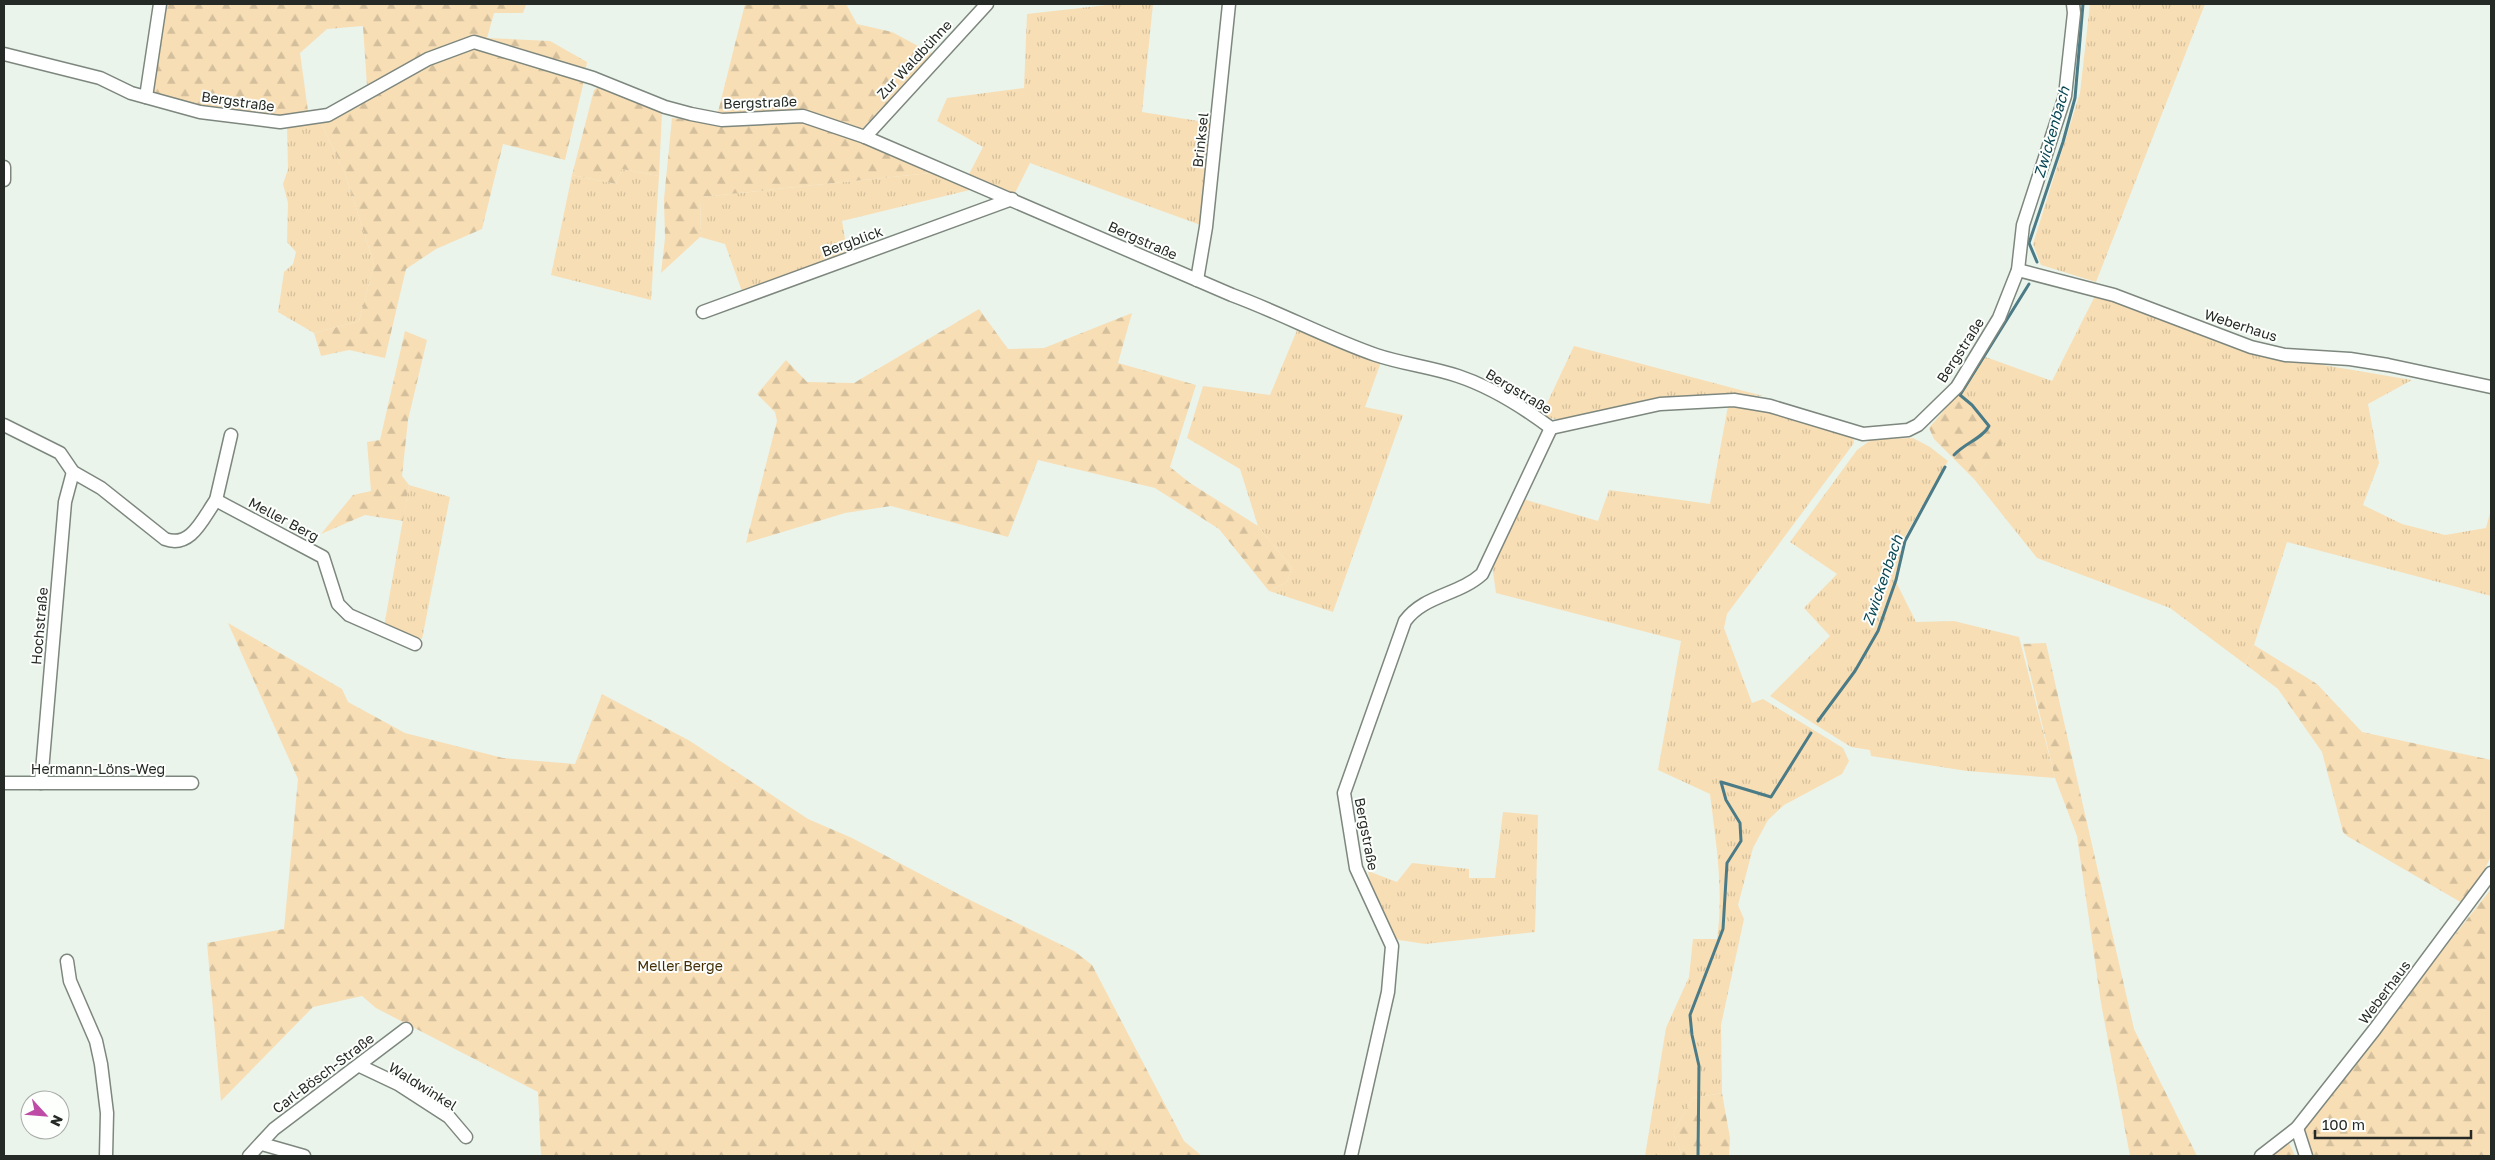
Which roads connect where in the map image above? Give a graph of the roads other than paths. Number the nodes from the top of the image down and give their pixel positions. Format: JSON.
{"nodes":[{"id":1,"x":160,"y":4,"type":"edge"},
{"id":2,"x":987,"y":4,"type":"edge"},
{"id":3,"x":1229,"y":4,"type":"edge"},
{"id":4,"x":2073,"y":4,"type":"edge"},
{"id":5,"x":4,"y":54,"type":"edge"},
{"id":6,"x":146,"y":97,"type":"junction"},
{"id":7,"x":865,"y":137,"type":"junction"},
{"id":8,"x":4,"y":167,"type":"edge"},
{"id":9,"x":4,"y":180,"type":"edge"},
{"id":10,"x":1012,"y":199,"type":"junction"},
{"id":11,"x":2018,"y":270,"type":"junction"},
{"id":12,"x":1197,"y":280,"type":"junction"},
{"id":13,"x":703,"y":312,"type":"dead end"},
{"id":14,"x":2491,"y":387,"type":"edge"},
{"id":15,"x":4,"y":425,"type":"edge"},
{"id":16,"x":1551,"y":428,"type":"junction"},
{"id":17,"x":231,"y":435,"type":"dead end"},
{"id":18,"x":73,"y":472,"type":"junction"},
{"id":19,"x":216,"y":500,"type":"junction"},
{"id":20,"x":415,"y":644,"type":"dead end"},
{"id":21,"x":4,"y":783,"type":"edge"},
{"id":22,"x":41,"y":783,"type":"junction"},
{"id":23,"x":192,"y":783,"type":"dead end"},
{"id":24,"x":2491,"y":873,"type":"edge"},
{"id":25,"x":67,"y":961,"type":"dead end"},
{"id":26,"x":406,"y":1029,"type":"dead end"},
{"id":27,"x":360,"y":1066,"type":"junction"},
{"id":28,"x":2297,"y":1128,"type":"junction"},
{"id":29,"x":466,"y":1137,"type":"dead end"},
{"id":30,"x":262,"y":1144,"type":"junction"},
{"id":31,"x":106,"y":1156,"type":"edge"},
{"id":32,"x":249,"y":1156,"type":"edge"},
{"id":33,"x":304,"y":1156,"type":"edge"},
{"id":34,"x":1351,"y":1156,"type":"edge"},
{"id":35,"x":2261,"y":1156,"type":"edge"},
{"id":36,"x":2306,"y":1156,"type":"edge"}],
"edges":[{"from":1,"to":6,"type":"street"},
{"from":2,"to":7,"type":"street","name":"Zur Waldbühne"},
{"from":3,"to":12,"type":"street","name":"Brinksel"},
{"from":4,"to":11,"type":"street","name":"Bergstraße"},
{"from":5,"to":6,"type":"street","name":"Bergstraße"},
{"from":6,"to":7,"type":"street","name":"Bergstraße"},
{"from":7,"to":10,"type":"street","name":"Bergstraße"},
{"from":8,"to":9,"type":"street"},
{"from":10,"to":12,"type":"street","name":"Bergstraße"},
{"from":10,"to":13,"type":"street","name":"Bergblick"},
{"from":11,"to":14,"type":"street","name":"Weberhaus"},
{"from":11,"to":16,"type":"street","name":"Bergstraße"},
{"from":12,"to":16,"type":"street","name":"Bergstraße"},
{"from":15,"to":18,"type":"street"},
{"from":16,"to":34,"type":"street","name":"Bergstraße"},
{"from":17,"to":19,"type":"street"},
{"from":18,"to":19,"type":"street"},
{"from":18,"to":22,"type":"street","name":"Hochstraße"},
{"from":19,"to":20,"type":"street","name":"Meller Berg"},
{"from":21,"to":22,"type":"street","name":"Hermann-Löns-Weg"},
{"from":22,"to":23,"type":"street","name":"Hermann-Löns-Weg"},
{"from":24,"to":28,"type":"street","name":"Weberhaus"},
{"from":25,"to":31,"type":"street"},
{"from":26,"to":27,"type":"street","name":"Carl-Bösch-Straße"},
{"from":27,"to":29,"type":"street","name":"Waldwinkel"},
{"from":27,"to":30,"type":"street","name":"Carl-Bösch-Straße"},
{"from":28,"to":35,"type":"street","name":"Weberhaus"},
{"from":28,"to":36,"type":"street"},
{"from":30,"to":32,"type":"street","name":"Carl-Bösch-Straße"},
{"from":30,"to":33,"type":"street"}]}
